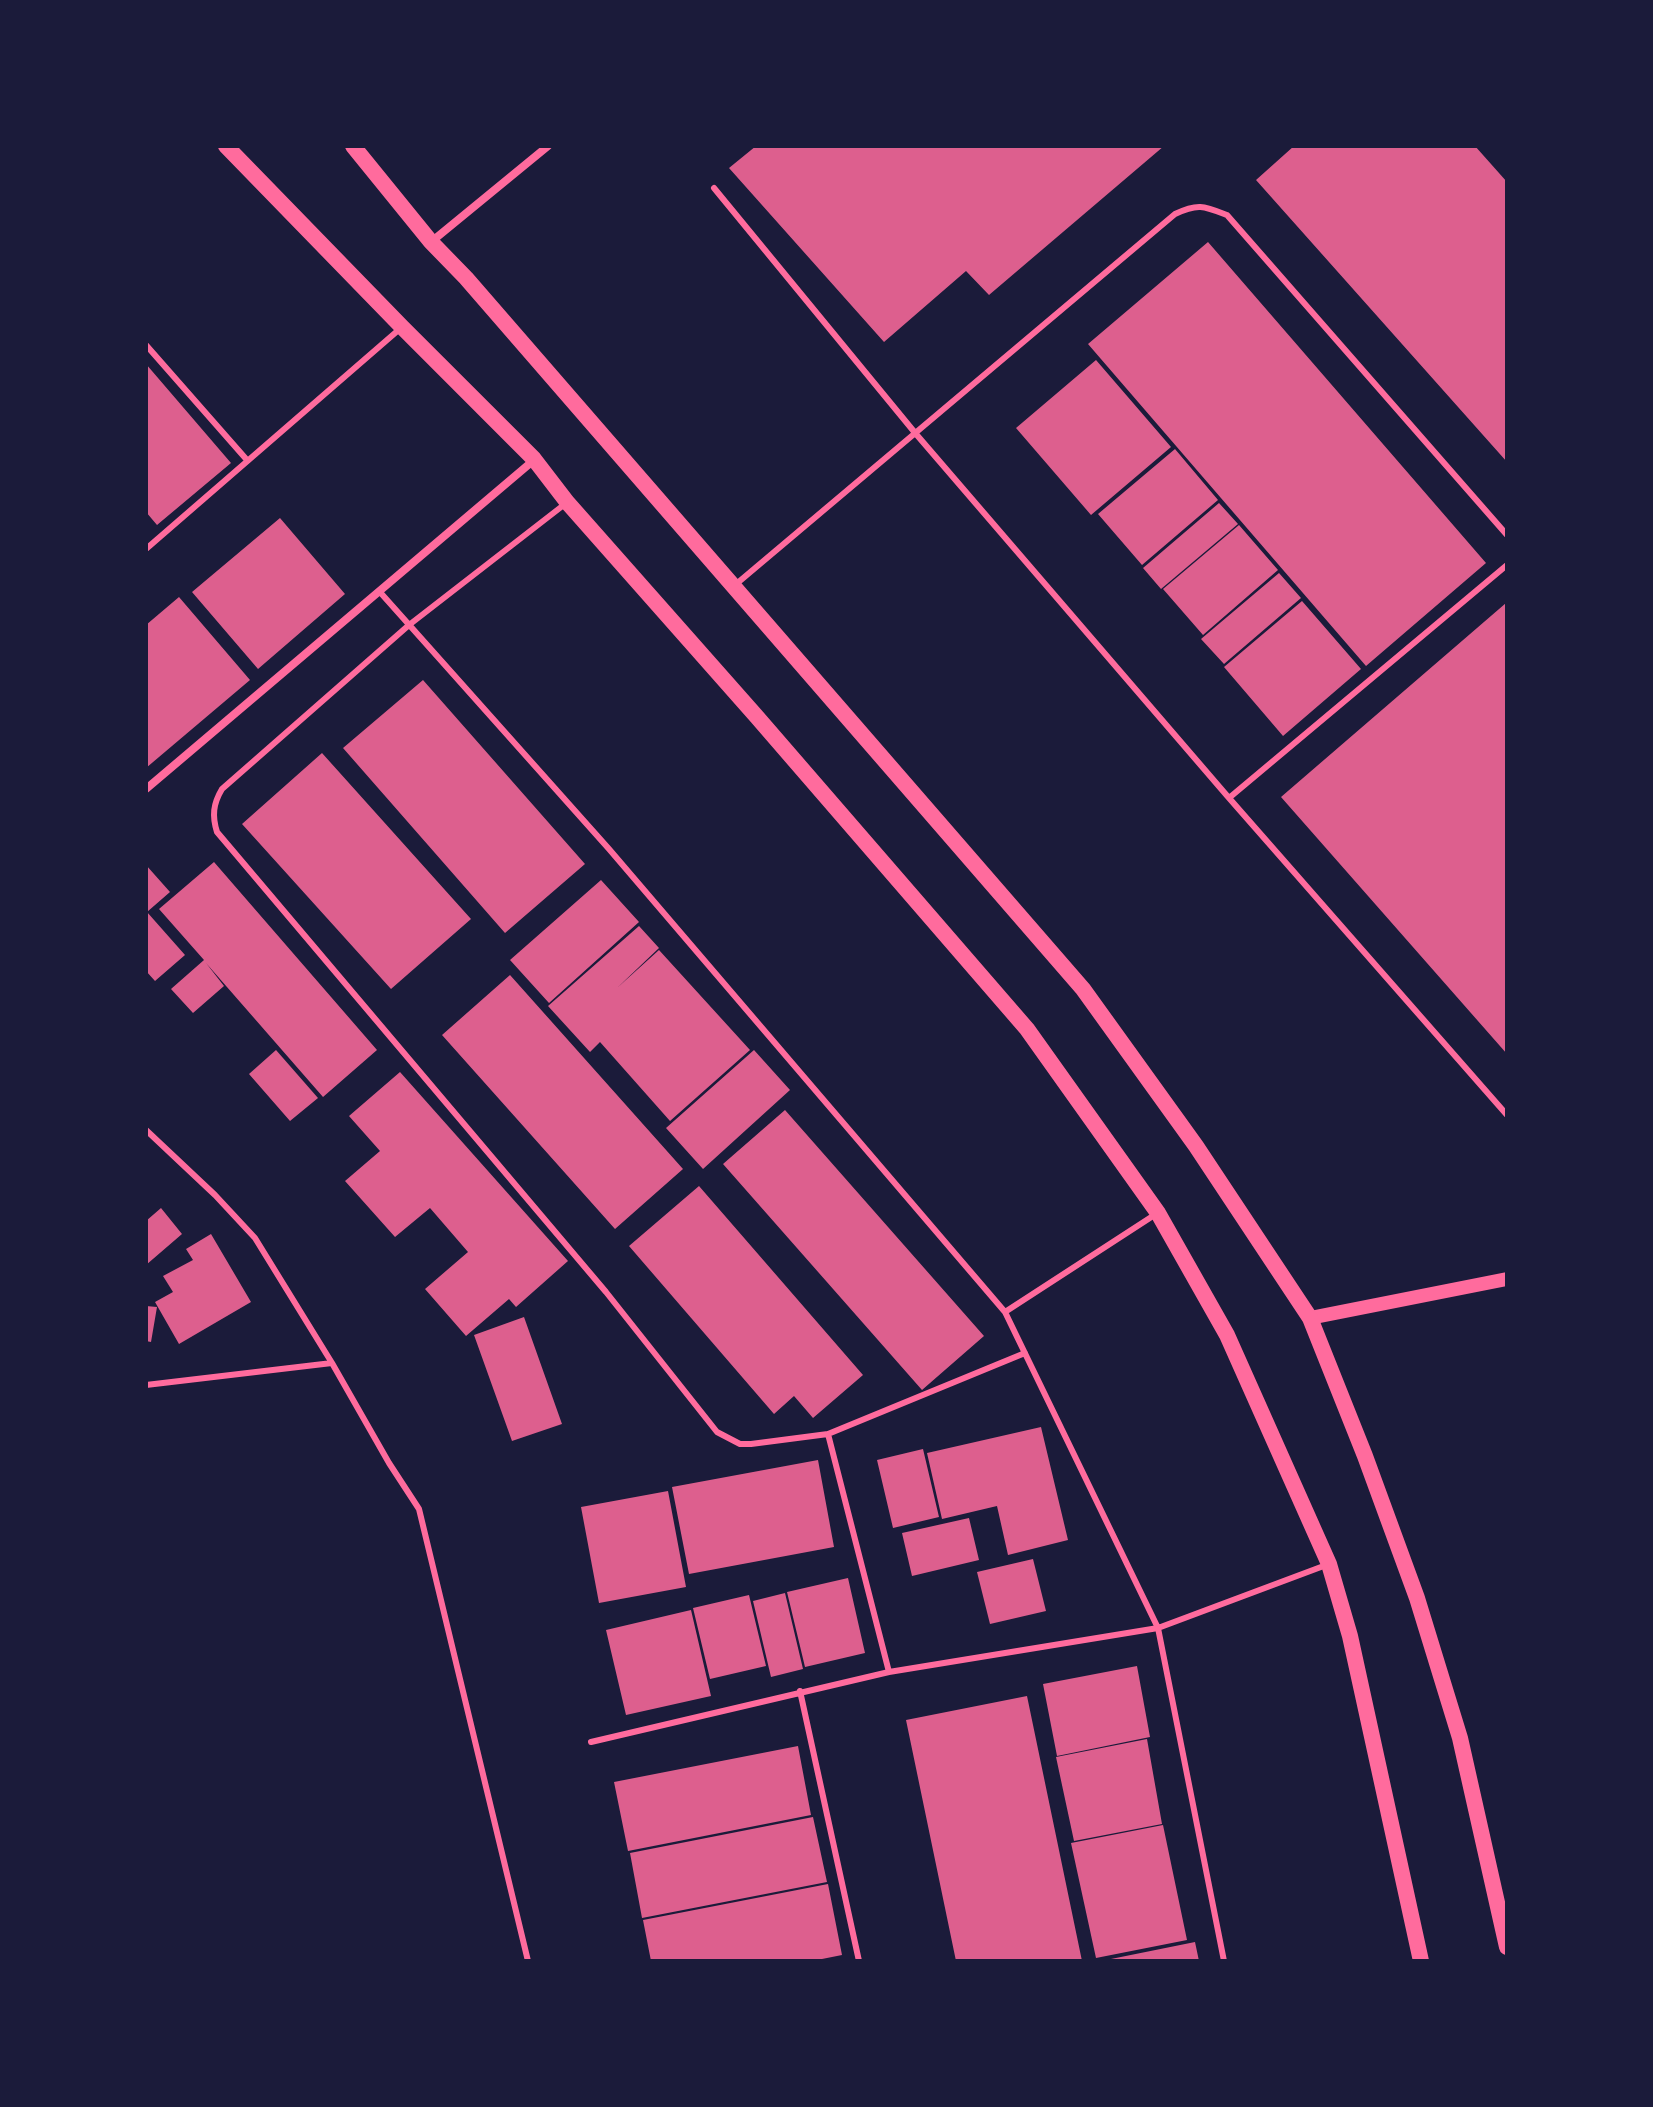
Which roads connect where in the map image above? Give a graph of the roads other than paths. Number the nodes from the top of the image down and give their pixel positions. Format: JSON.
{"nodes":[{"id":1,"x":226,"y":146,"type":"edge"},
{"id":2,"x":353,"y":146,"type":"edge"},
{"id":3,"x":548,"y":146,"type":"edge"},
{"id":4,"x":714,"y":188,"type":"dead end"},
{"id":5,"x":431,"y":242,"type":"junction"},
{"id":6,"x":402,"y":327,"type":"junction"},
{"id":7,"x":146,"y":345,"type":"edge"},
{"id":8,"x":916,"y":434,"type":"junction"},
{"id":9,"x":534,"y":459,"type":"junction"},
{"id":10,"x":247,"y":460,"type":"junction"},
{"id":11,"x":567,"y":502,"type":"junction"},
{"id":12,"x":1507,"y":535,"type":"edge"},
{"id":13,"x":146,"y":549,"type":"edge"},
{"id":14,"x":1507,"y":565,"type":"edge"},
{"id":15,"x":732,"y":587,"type":"junction"},
{"id":16,"x":379,"y":591,"type":"junction"},
{"id":17,"x":409,"y":625,"type":"junction"},
{"id":18,"x":146,"y":789,"type":"edge"},
{"id":19,"x":1229,"y":798,"type":"junction"},
{"id":20,"x":1507,"y":1115,"type":"edge"},
{"id":21,"x":146,"y":1130,"type":"edge"},
{"id":22,"x":1158,"y":1213,"type":"junction"},
{"id":23,"x":1507,"y":1279,"type":"edge"},
{"id":24,"x":1005,"y":1312,"type":"junction"},
{"id":25,"x":1310,"y":1318,"type":"junction"},
{"id":26,"x":1025,"y":1353,"type":"junction"},
{"id":27,"x":332,"y":1363,"type":"junction"},
{"id":28,"x":146,"y":1385,"type":"edge"},
{"id":29,"x":828,"y":1434,"type":"junction"},
{"id":30,"x":1329,"y":1564,"type":"junction"},
{"id":31,"x":1158,"y":1628,"type":"junction"},
{"id":32,"x":889,"y":1672,"type":"junction"},
{"id":33,"x":800,"y":1691,"type":"junction"},
{"id":34,"x":591,"y":1742,"type":"dead end"},
{"id":35,"x":1507,"y":1947,"type":"edge"},
{"id":36,"x":528,"y":1961,"type":"edge"},
{"id":37,"x":859,"y":1961,"type":"edge"},
{"id":38,"x":1224,"y":1961,"type":"edge"},
{"id":39,"x":1421,"y":1961,"type":"edge"}],
"edges":[{"from":1,"to":6,"type":"main road"},
{"from":2,"to":5,"type":"main road"},
{"from":3,"to":5,"type":"street"},
{"from":4,"to":8,"type":"lane"},
{"from":5,"to":15,"type":"main road"},
{"from":6,"to":9,"type":"main road"},
{"from":6,"to":10,"type":"lane"},
{"from":7,"to":10,"type":"lane"},
{"from":8,"to":12,"type":"lane"},
{"from":8,"to":15,"type":"lane"},
{"from":8,"to":19,"type":"lane"},
{"from":9,"to":11,"type":"main road"},
{"from":9,"to":16,"type":"street"},
{"from":10,"to":13,"type":"lane"},
{"from":11,"to":17,"type":"lane"},
{"from":11,"to":22,"type":"main road"},
{"from":14,"to":19,"type":"lane"},
{"from":15,"to":25,"type":"main road"},
{"from":16,"to":17,"type":"lane"},
{"from":16,"to":18,"type":"street"},
{"from":17,"to":24,"type":"lane"},
{"from":17,"to":29,"type":"lane"},
{"from":19,"to":20,"type":"lane"},
{"from":21,"to":27,"type":"lane"},
{"from":22,"to":24,"type":"lane"},
{"from":22,"to":30,"type":"main road"},
{"from":23,"to":25,"type":"street"},
{"from":24,"to":26,"type":"lane"},
{"from":25,"to":35,"type":"main road"},
{"from":26,"to":29,"type":"lane"},
{"from":26,"to":31,"type":"lane"},
{"from":27,"to":28,"type":"lane"},
{"from":27,"to":36,"type":"lane"},
{"from":29,"to":32,"type":"lane"},
{"from":30,"to":31,"type":"lane"},
{"from":30,"to":39,"type":"main road"},
{"from":31,"to":32,"type":"lane"},
{"from":31,"to":38,"type":"lane"},
{"from":32,"to":33,"type":"lane"},
{"from":33,"to":34,"type":"lane"},
{"from":33,"to":37,"type":"lane"}]}
